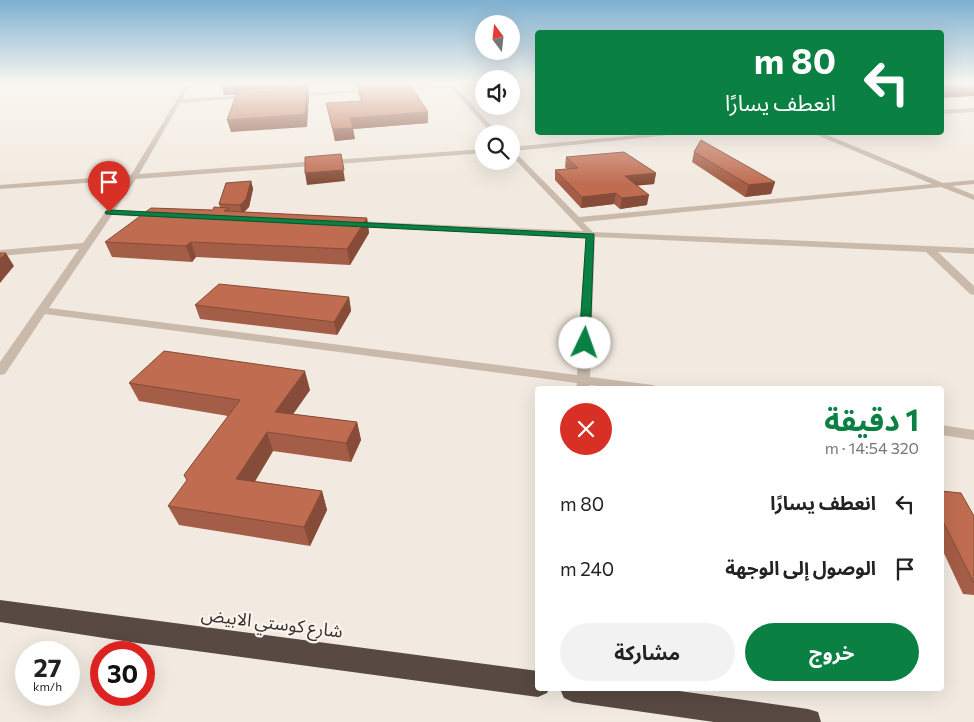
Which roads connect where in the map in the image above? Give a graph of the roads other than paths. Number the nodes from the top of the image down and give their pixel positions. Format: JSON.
{"nodes":[{"id":1,"x":171,"y":117,"type":"edge"},
{"id":2,"x":665,"y":135,"type":"edge"},
{"id":3,"x":820,"y":135,"type":"edge"},
{"id":4,"x":520,"y":149,"type":"edge"},
{"id":5,"x":475,"y":152,"type":"edge"},
{"id":6,"x":520,"y":160,"type":"edge"},
{"id":7,"x":134,"y":177,"type":"junction"},
{"id":8,"x":974,"y":182,"type":"edge"},
{"id":9,"x":943,"y":185,"type":"junction"},
{"id":10,"x":0,"y":187,"type":"edge"},
{"id":11,"x":974,"y":198,"type":"edge"},
{"id":12,"x":109,"y":212,"type":"junction"},
{"id":13,"x":168,"y":215,"type":"edge"},
{"id":14,"x":577,"y":220,"type":"junction"},
{"id":15,"x":345,"y":224,"type":"edge"},
{"id":16,"x":591,"y":235,"type":"junction"},
{"id":17,"x":86,"y":246,"type":"junction"},
{"id":18,"x":929,"y":249,"type":"junction"},
{"id":19,"x":974,"y":251,"type":"edge"},
{"id":20,"x":0,"y":254,"type":"edge"},
{"id":21,"x":974,"y":292,"type":"edge"},
{"id":22,"x":42,"y":310,"type":"junction"},
{"id":23,"x":0,"y":371,"type":"edge"},
{"id":24,"x":583,"y":384,"type":"edge"},
{"id":25,"x":611,"y":386,"type":"edge"},
{"id":26,"x":944,"y":430,"type":"edge"},
{"id":27,"x":974,"y":435,"type":"edge"},
{"id":28,"x":0,"y":611,"type":"edge"},
{"id":29,"x":535,"y":684,"type":"edge"},
{"id":30,"x":586,"y":691,"type":"edge"},
{"id":31,"x":808,"y":722,"type":"edge"}],
"edges":[{"from":1,"to":7,"type":"street"},
{"from":2,"to":4,"type":"street"},
{"from":3,"to":9,"type":"street"},
{"from":5,"to":7,"type":"street"},
{"from":6,"to":14,"type":"street"},
{"from":7,"to":10,"type":"street"},
{"from":7,"to":12,"type":"street"},
{"from":8,"to":9,"type":"street"},
{"from":9,"to":11,"type":"street"},
{"from":9,"to":14,"type":"street"},
{"from":12,"to":13,"type":"street"},
{"from":12,"to":17,"type":"street"},
{"from":14,"to":16,"type":"street"},
{"from":15,"to":16,"type":"street"},
{"from":16,"to":18,"type":"street"},
{"from":16,"to":24,"type":"street"},
{"from":17,"to":20,"type":"street"},
{"from":17,"to":22,"type":"street"},
{"from":18,"to":19,"type":"street"},
{"from":18,"to":21,"type":"street"},
{"from":22,"to":23,"type":"street"},
{"from":22,"to":24,"type":"street"},
{"from":24,"to":25,"type":"street"},
{"from":26,"to":27,"type":"street"},
{"from":28,"to":29,"type":"highway","name":"شارع كوستي الابيض"},
{"from":30,"to":31,"type":"highway"}]}
